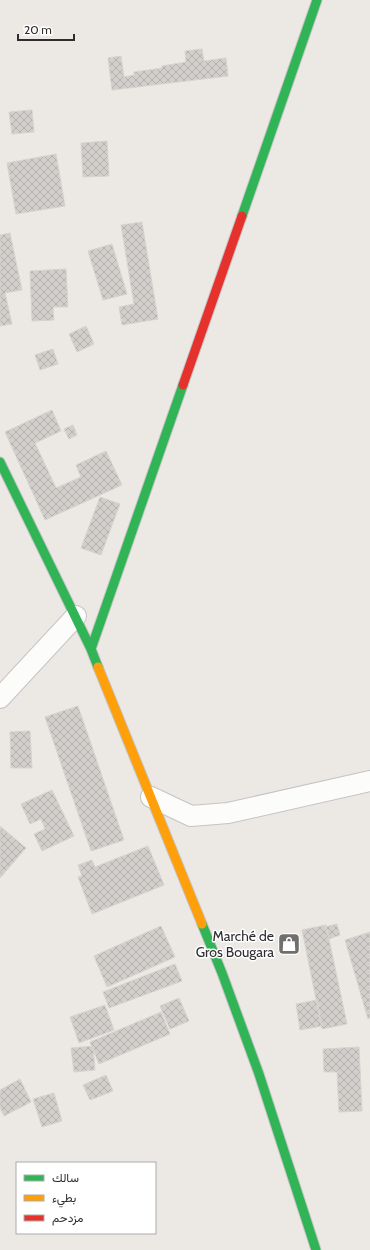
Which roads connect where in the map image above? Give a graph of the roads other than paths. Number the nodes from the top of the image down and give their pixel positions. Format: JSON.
{"nodes":[{"id":1,"x":317,"y":0,"type":"edge"},
{"id":2,"x":0,"y":462,"type":"edge"},
{"id":3,"x":76,"y":616,"type":"junction"},
{"id":4,"x":91,"y":649,"type":"junction"},
{"id":5,"x":0,"y":698,"type":"edge"},
{"id":6,"x":370,"y":781,"type":"edge"},
{"id":7,"x":151,"y":797,"type":"junction"},
{"id":8,"x":316,"y":1250,"type":"edge"}],
"edges":[{"from":1,"to":4,"type":"main road"},
{"from":2,"to":3,"type":"main road"},
{"from":3,"to":4,"type":"main road"},
{"from":3,"to":5,"type":"street"},
{"from":4,"to":7,"type":"main road"},
{"from":6,"to":7,"type":"street"},
{"from":7,"to":8,"type":"main road"}]}
